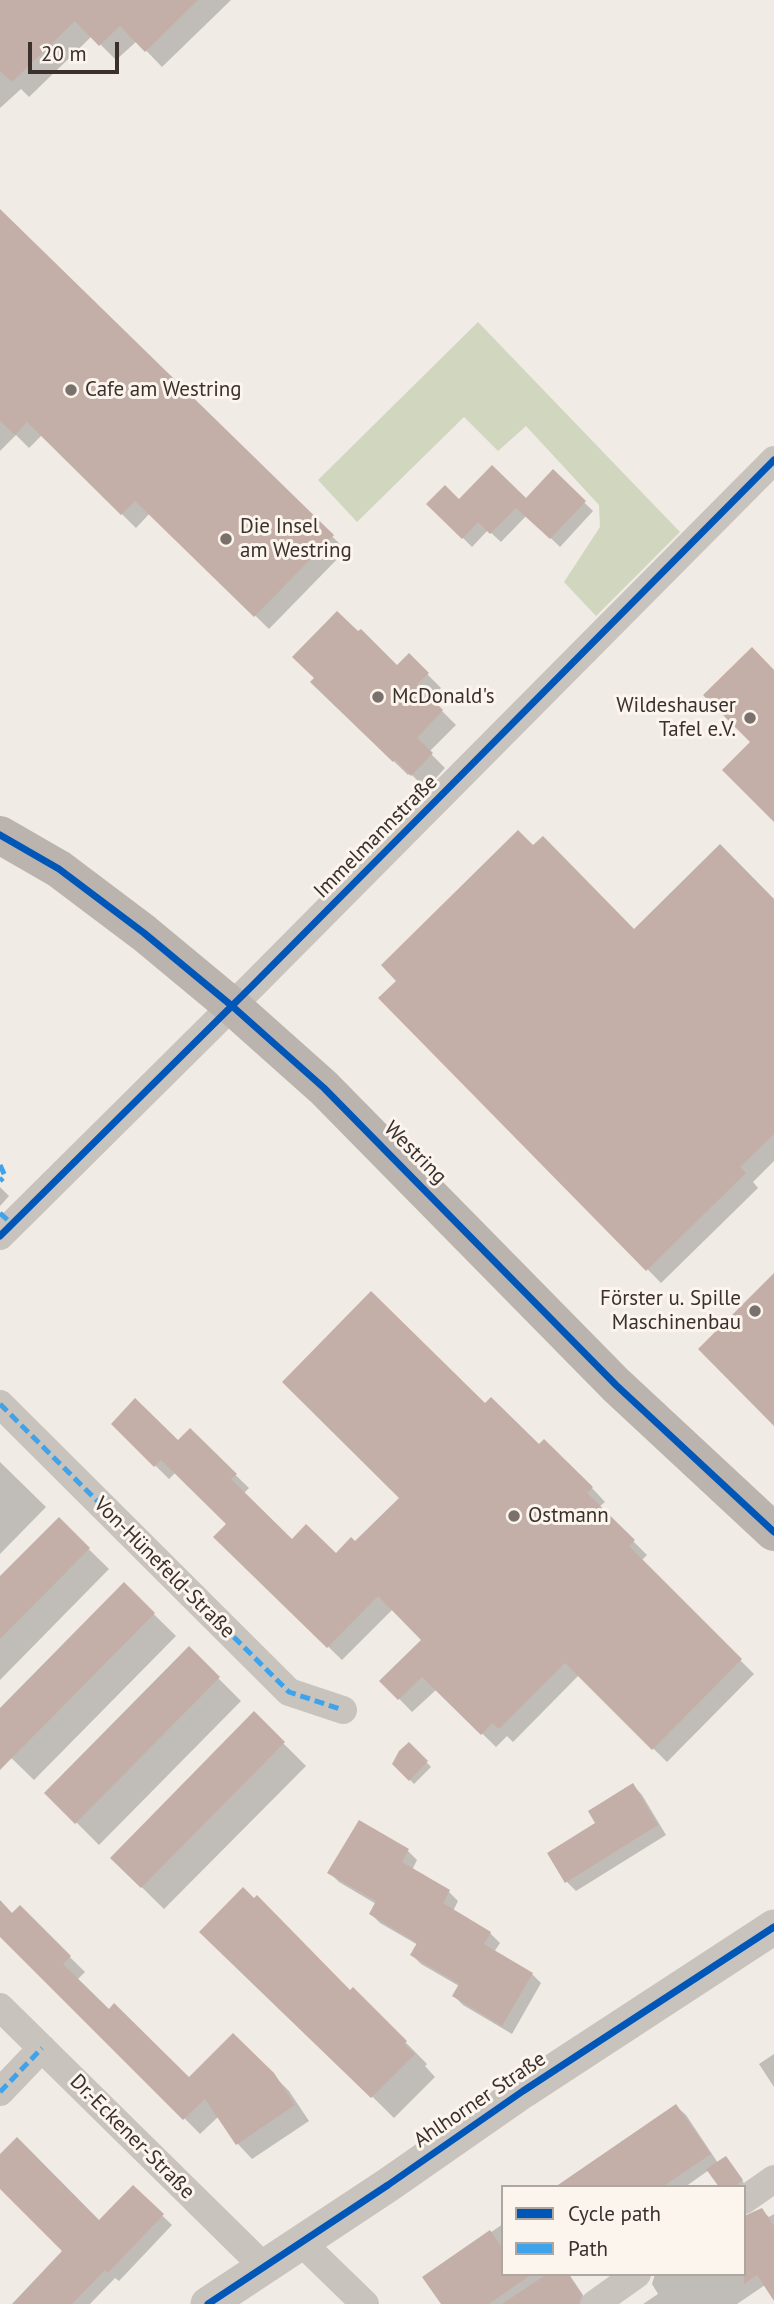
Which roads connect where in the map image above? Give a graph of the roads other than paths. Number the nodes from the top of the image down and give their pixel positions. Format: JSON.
{"nodes":[{"id":1,"x":774,"y":460,"type":"edge"},
{"id":2,"x":0,"y":835,"type":"edge"},
{"id":3,"x":232,"y":1006,"type":"junction"},
{"id":4,"x":0,"y":1236,"type":"edge"},
{"id":5,"x":0,"y":1404,"type":"edge"},
{"id":6,"x":773,"y":1530,"type":"edge"},
{"id":7,"x":343,"y":1710,"type":"dead end"},
{"id":8,"x":774,"y":1927,"type":"edge"},
{"id":9,"x":0,"y":2007,"type":"edge"},
{"id":10,"x":43,"y":2048,"type":"junction"},
{"id":11,"x":0,"y":2092,"type":"edge"},
{"id":12,"x":774,"y":2179,"type":"edge"},
{"id":13,"x":746,"y":2199,"type":"edge"},
{"id":14,"x":301,"y":2242,"type":"junction"},
{"id":15,"x":264,"y":2267,"type":"junction"},
{"id":16,"x":635,"y":2276,"type":"edge"},
{"id":17,"x":208,"y":2304,"type":"edge"},
{"id":18,"x":365,"y":2304,"type":"edge"},
{"id":19,"x":595,"y":2304,"type":"edge"}],
"edges":[{"from":1,"to":3,"type":"street","name":"Immelmannstraße"},
{"from":2,"to":3,"type":"main road","name":"Westring"},
{"from":3,"to":4,"type":"street","name":"Immelmannstraße"},
{"from":3,"to":6,"type":"main road","name":"Westring"},
{"from":5,"to":7,"type":"street","name":"Von-Hünefeld-Straße"},
{"from":8,"to":14,"type":"street","name":"Ahlhorner Straße"},
{"from":9,"to":10,"type":"street","name":"Dr.-Eckener-Straße"},
{"from":10,"to":11,"type":"street"},
{"from":10,"to":15,"type":"street","name":"Dr.-Eckener-Straße"},
{"from":12,"to":13,"type":"street"},
{"from":14,"to":15,"type":"street","name":"Ahlhorner Straße"},
{"from":14,"to":18,"type":"street"},
{"from":15,"to":17,"type":"street","name":"Ahlhorner Straße"},
{"from":16,"to":19,"type":"street"}]}
